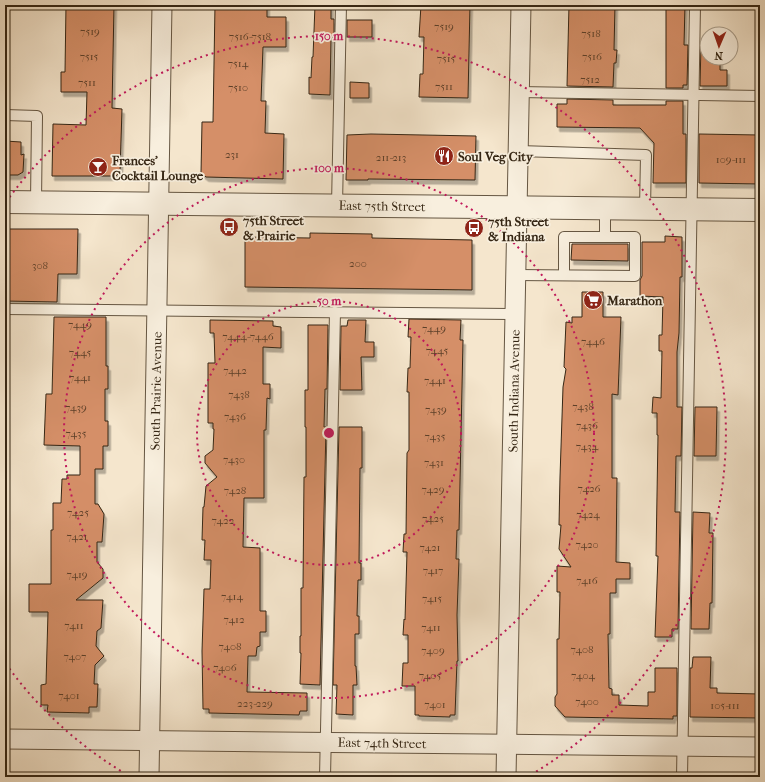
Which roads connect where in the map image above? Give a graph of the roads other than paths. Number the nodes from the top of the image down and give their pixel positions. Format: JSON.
{"nodes":[{"id":1,"x":162,"y":5,"type":"edge"},
{"id":2,"x":341,"y":5,"type":"edge"},
{"id":3,"x":521,"y":5,"type":"edge"},
{"id":4,"x":696,"y":5,"type":"edge"},
{"id":5,"x":520,"y":92,"type":"junction"},
{"id":6,"x":694,"y":95,"type":"junction"},
{"id":7,"x":760,"y":96,"type":"edge"},
{"id":8,"x":5,"y":115,"type":"edge"},
{"id":9,"x":518,"y":152,"type":"junction"},
{"id":10,"x":5,"y":202,"type":"edge"},
{"id":11,"x":36,"y":202,"type":"junction"},
{"id":12,"x":159,"y":203,"type":"junction"},
{"id":13,"x":337,"y":205,"type":"junction"},
{"id":14,"x":518,"y":207,"type":"junction"},
{"id":15,"x":606,"y":208,"type":"junction"},
{"id":16,"x":646,"y":209,"type":"junction"},
{"id":17,"x":692,"y":209,"type":"junction"},
{"id":18,"x":760,"y":210,"type":"edge"},
{"id":19,"x":605,"y":237,"type":"junction"},
{"id":20,"x":516,"y":275,"type":"junction"},
{"id":21,"x":564,"y":275,"type":"junction"},
{"id":22,"x":5,"y":309,"type":"edge"},
{"id":23,"x":157,"y":310,"type":"junction"},
{"id":24,"x":335,"y":312,"type":"junction"},
{"id":25,"x":516,"y":314,"type":"junction"},
{"id":26,"x":5,"y":739,"type":"edge"},
{"id":27,"x":150,"y":741,"type":"junction"},
{"id":28,"x":326,"y":742,"type":"junction"},
{"id":29,"x":507,"y":745,"type":"junction"},
{"id":30,"x":683,"y":746,"type":"junction"},
{"id":31,"x":760,"y":747,"type":"edge"},
{"id":32,"x":149,"y":777,"type":"edge"},
{"id":33,"x":325,"y":777,"type":"edge"},
{"id":34,"x":506,"y":777,"type":"edge"},
{"id":35,"x":682,"y":777,"type":"edge"}],
"edges":[{"from":1,"to":12,"type":"street","name":"South Prairie Avenue"},
{"from":2,"to":13,"type":"lane"},
{"from":3,"to":5,"type":"street","name":"South Indiana Avenue"},
{"from":4,"to":6,"type":"lane"},
{"from":5,"to":6,"type":"lane"},
{"from":5,"to":9,"type":"street","name":"South Indiana Avenue"},
{"from":6,"to":7,"type":"lane"},
{"from":6,"to":17,"type":"lane"},
{"from":8,"to":11,"type":"lane"},
{"from":9,"to":14,"type":"street","name":"South Indiana Avenue"},
{"from":9,"to":16,"type":"lane"},
{"from":10,"to":11,"type":"street","name":"East 75th Street"},
{"from":11,"to":12,"type":"street","name":"East 75th Street"},
{"from":12,"to":13,"type":"street","name":"East 75th Street"},
{"from":12,"to":23,"type":"street","name":"South Prairie Avenue"},
{"from":13,"to":14,"type":"street","name":"East 75th Street"},
{"from":14,"to":15,"type":"street","name":"East 75th Street"},
{"from":14,"to":20,"type":"street","name":"South Indiana Avenue"},
{"from":15,"to":16,"type":"street","name":"East 75th Street"},
{"from":15,"to":19,"type":"lane"},
{"from":16,"to":17,"type":"street","name":"East 75th Street"},
{"from":17,"to":18,"type":"street","name":"East 75th Street"},
{"from":17,"to":30,"type":"lane"},
{"from":19,"to":21,"type":"lane"},
{"from":19,"to":21,"type":"lane"},
{"from":20,"to":21,"type":"lane"},
{"from":20,"to":25,"type":"street","name":"South Indiana Avenue"},
{"from":22,"to":23,"type":"lane"},
{"from":23,"to":24,"type":"lane"},
{"from":23,"to":27,"type":"street","name":"South Prairie Avenue"},
{"from":24,"to":25,"type":"lane"},
{"from":24,"to":28,"type":"lane"},
{"from":25,"to":29,"type":"street","name":"South Indiana Avenue"},
{"from":26,"to":27,"type":"street","name":"East 74th Street"},
{"from":27,"to":28,"type":"street","name":"East 74th Street"},
{"from":27,"to":32,"type":"street","name":"South Prairie Avenue"},
{"from":28,"to":29,"type":"street","name":"East 74th Street"},
{"from":28,"to":33,"type":"lane"},
{"from":29,"to":30,"type":"street","name":"East 74th Street"},
{"from":29,"to":34,"type":"street","name":"South Indiana Avenue"},
{"from":30,"to":31,"type":"street","name":"East 74th Street"},
{"from":30,"to":35,"type":"lane"}]}
